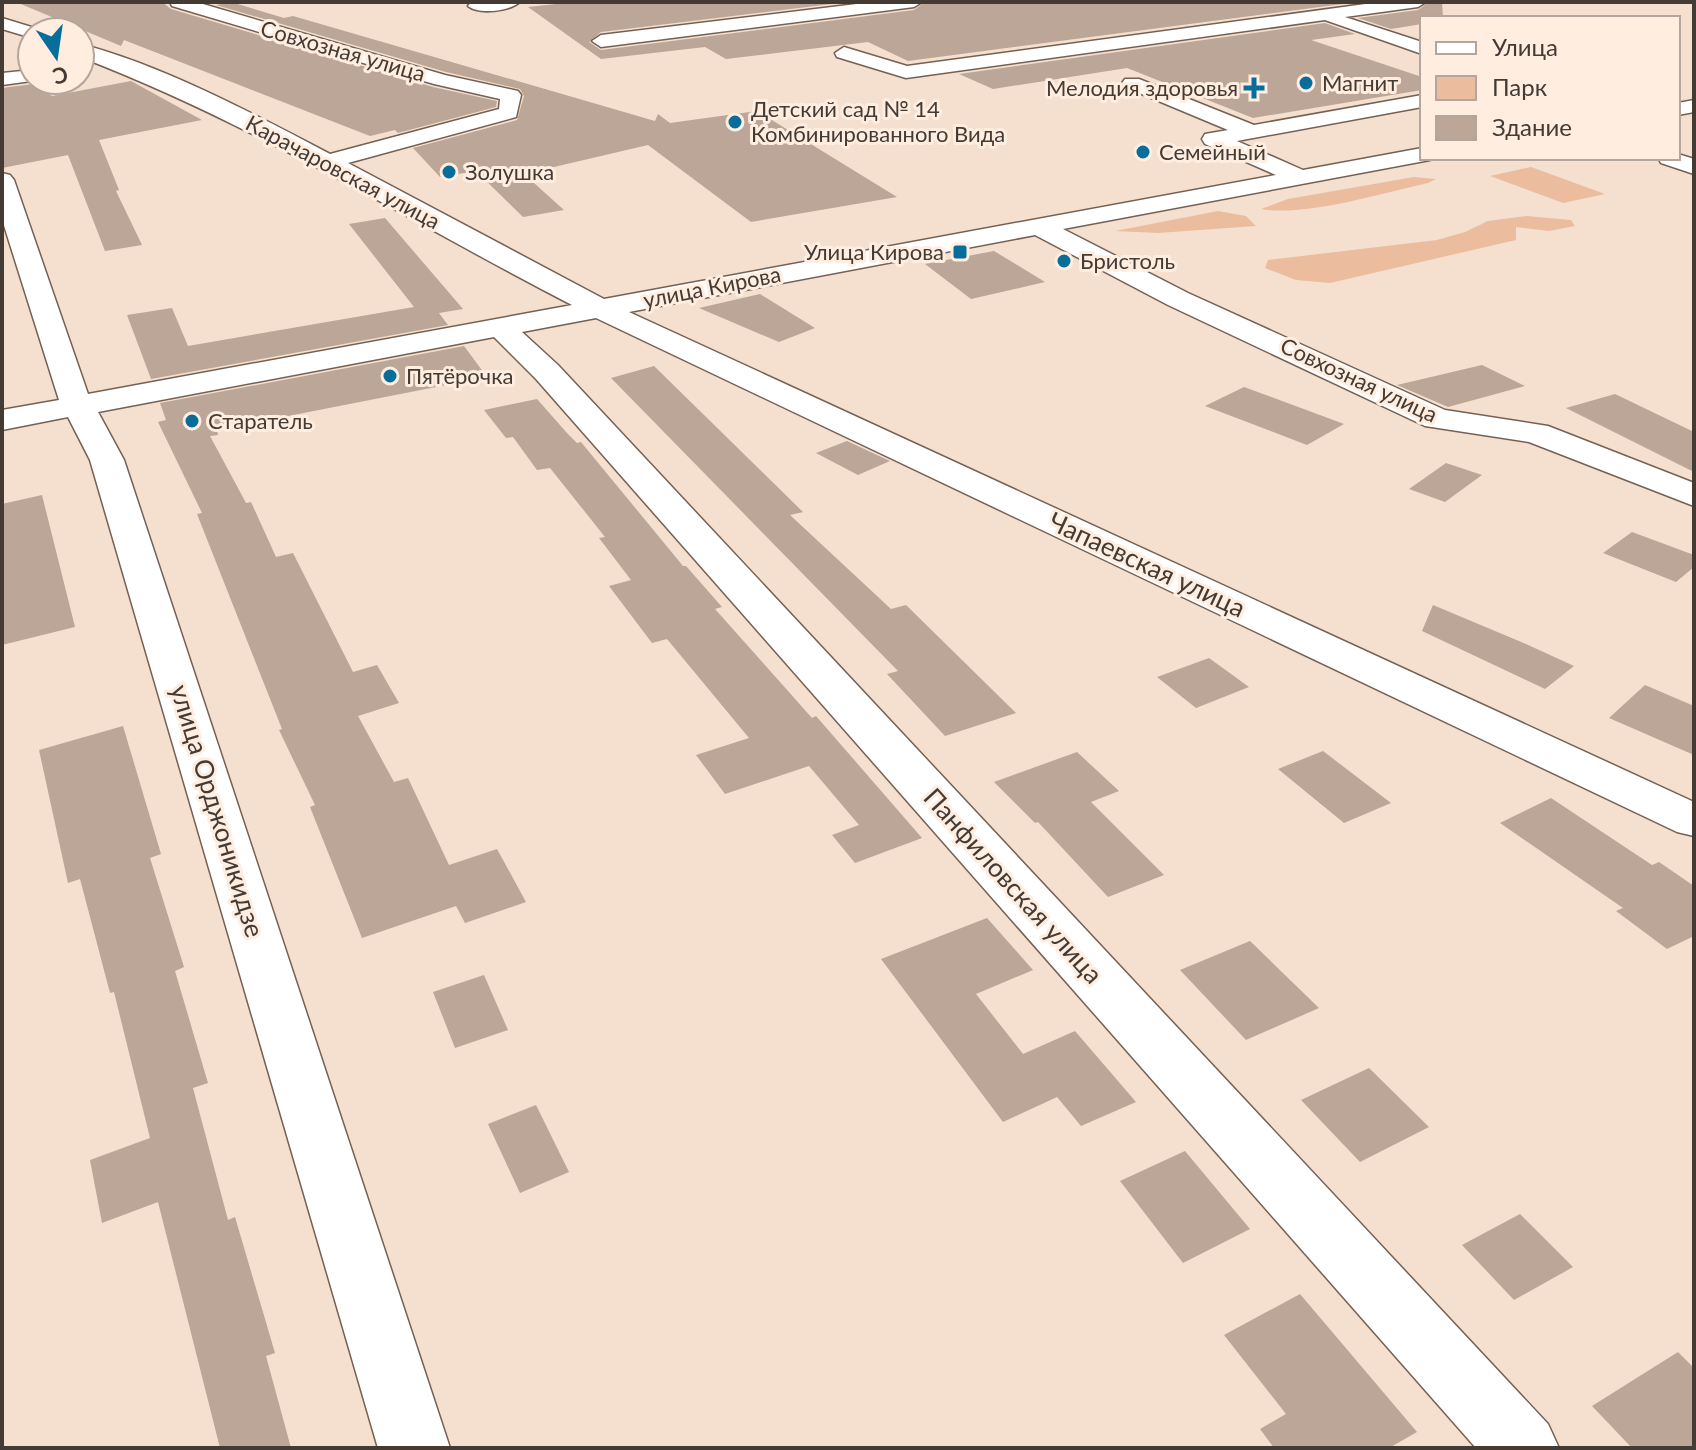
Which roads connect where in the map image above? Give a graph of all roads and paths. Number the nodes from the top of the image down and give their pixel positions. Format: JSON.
{"nodes":[{"id":1,"x":178,"y":2,"type":"edge"},
{"id":2,"x":512,"y":2,"type":"edge"},
{"id":3,"x":914,"y":2,"type":"edge"},
{"id":4,"x":1280,"y":2,"type":"edge"},
{"id":5,"x":1418,"y":2,"type":"edge"},
{"id":6,"x":477,"y":6,"type":"dead end"},
{"id":7,"x":1321,"y":15,"type":"junction"},
{"id":8,"x":601,"y":41,"type":"dead end"},
{"id":9,"x":1420,"y":47,"type":"edge"},
{"id":10,"x":844,"y":53,"type":"dead end"},
{"id":11,"x":96,"y":56,"type":"edge"},
{"id":12,"x":138,"y":70,"type":"junction"},
{"id":13,"x":96,"y":72,"type":"edge"},
{"id":14,"x":1132,"y":83,"type":"dead end"},
{"id":15,"x":1420,"y":101,"type":"edge"},
{"id":16,"x":1252,"y":132,"type":"junction"},
{"id":17,"x":1420,"y":155,"type":"edge"},
{"id":18,"x":1675,"y":160,"type":"edge"},
{"id":19,"x":325,"y":162,"type":"junction"},
{"id":20,"x":1694,"y":167,"type":"edge"},
{"id":21,"x":1299,"y":177,"type":"junction"},
{"id":22,"x":2,"y":180,"type":"edge"},
{"id":23,"x":1037,"y":226,"type":"junction"},
{"id":24,"x":601,"y":308,"type":"junction"},
{"id":25,"x":500,"y":327,"type":"junction"},
{"id":26,"x":79,"y":405,"type":"junction"},
{"id":27,"x":2,"y":420,"type":"edge"},
{"id":28,"x":1694,"y":495,"type":"edge"},
{"id":29,"x":1694,"y":821,"type":"edge"},
{"id":30,"x":414,"y":1448,"type":"edge"},
{"id":31,"x":1523,"y":1448,"type":"edge"}],
"edges":[{"from":1,"to":19,"type":"street","name":"Совхозная улица"},
{"from":2,"to":6,"type":"street"},
{"from":3,"to":8,"type":"street"},
{"from":4,"to":7,"type":"street"},
{"from":5,"to":7,"type":"street"},
{"from":7,"to":9,"type":"street"},
{"from":7,"to":10,"type":"street"},
{"from":11,"to":12,"type":"street","name":"Карачаровская улица"},
{"from":12,"to":13,"type":"street"},
{"from":12,"to":19,"type":"street","name":"Карачаровская улица"},
{"from":14,"to":16,"type":"street"},
{"from":15,"to":16,"type":"street"},
{"from":16,"to":21,"type":"street"},
{"from":17,"to":21,"type":"street","name":"улица Кирова"},
{"from":18,"to":20,"type":"street"},
{"from":19,"to":24,"type":"street","name":"Карачаровская улица"},
{"from":21,"to":23,"type":"street","name":"улица Кирова"},
{"from":22,"to":26,"type":"street","name":"улица Орджоникидзе"},
{"from":23,"to":24,"type":"street","name":"улица Кирова"},
{"from":23,"to":28,"type":"street","name":"Совхозная улица"},
{"from":24,"to":25,"type":"street","name":"улица Кирова"},
{"from":24,"to":29,"type":"street","name":"Чапаевская улица"},
{"from":25,"to":26,"type":"street","name":"улица Кирова"},
{"from":25,"to":31,"type":"street","name":"Панфиловская улица"},
{"from":26,"to":27,"type":"street","name":"улица Кирова"},
{"from":26,"to":30,"type":"street","name":"улица Орджоникидзе"}]}
